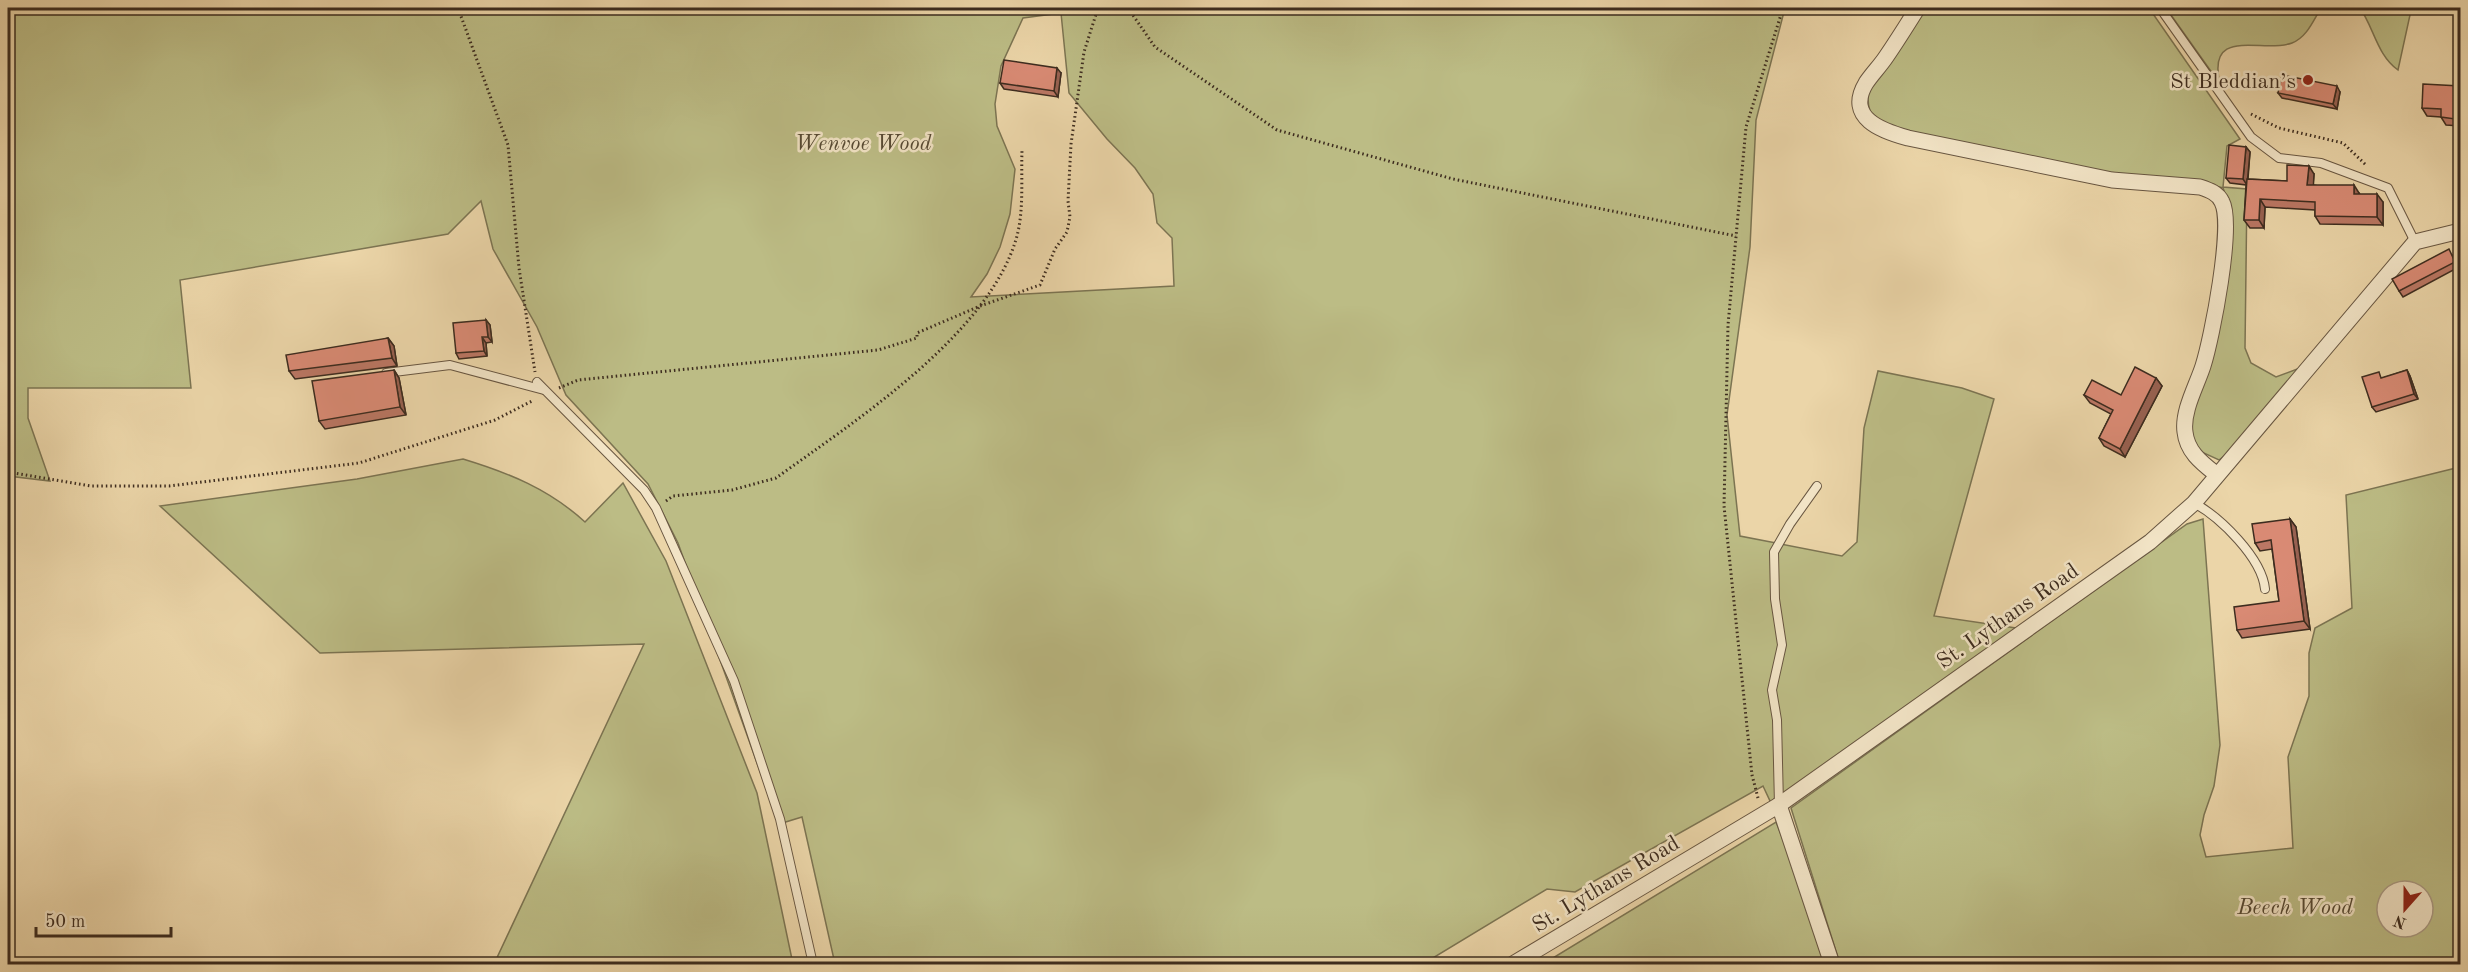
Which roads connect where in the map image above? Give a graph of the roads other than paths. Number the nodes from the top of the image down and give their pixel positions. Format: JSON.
{"nodes":[{"id":1,"x":2160,"y":8,"type":"edge"},
{"id":2,"x":1917,"y":9,"type":"dead end"},
{"id":3,"x":2460,"y":231,"type":"edge"},
{"id":4,"x":2415,"y":242,"type":"junction"},
{"id":5,"x":379,"y":374,"type":"edge"},
{"id":6,"x":537,"y":382,"type":"road end"},
{"id":7,"x":546,"y":392,"type":"junction"},
{"id":8,"x":2217,"y":475,"type":"junction"},
{"id":9,"x":1817,"y":486,"type":"dead end"},
{"id":10,"x":2194,"y":503,"type":"junction"},
{"id":11,"x":2265,"y":589,"type":"dead end"},
{"id":12,"x":1779,"y":805,"type":"junction"},
{"id":13,"x":813,"y":964,"type":"edge"},
{"id":14,"x":1513,"y":964,"type":"edge"},
{"id":15,"x":1832,"y":964,"type":"edge"}],
"edges":[{"from":1,"to":4,"type":"lane"},
{"from":2,"to":8,"type":"street"},
{"from":3,"to":4,"type":"street"},
{"from":4,"to":8,"type":"street","name":"St. Lythans Road"},
{"from":5,"to":7,"type":"lane"},
{"from":6,"to":7,"type":"lane"},
{"from":7,"to":13,"type":"lane"},
{"from":8,"to":10,"type":"street","name":"St. Lythans Road"},
{"from":9,"to":12,"type":"lane"},
{"from":10,"to":11,"type":"lane"},
{"from":10,"to":12,"type":"street","name":"St. Lythans Road"},
{"from":12,"to":14,"type":"street","name":"St. Lythans Road"},
{"from":12,"to":15,"type":"street"}]}
